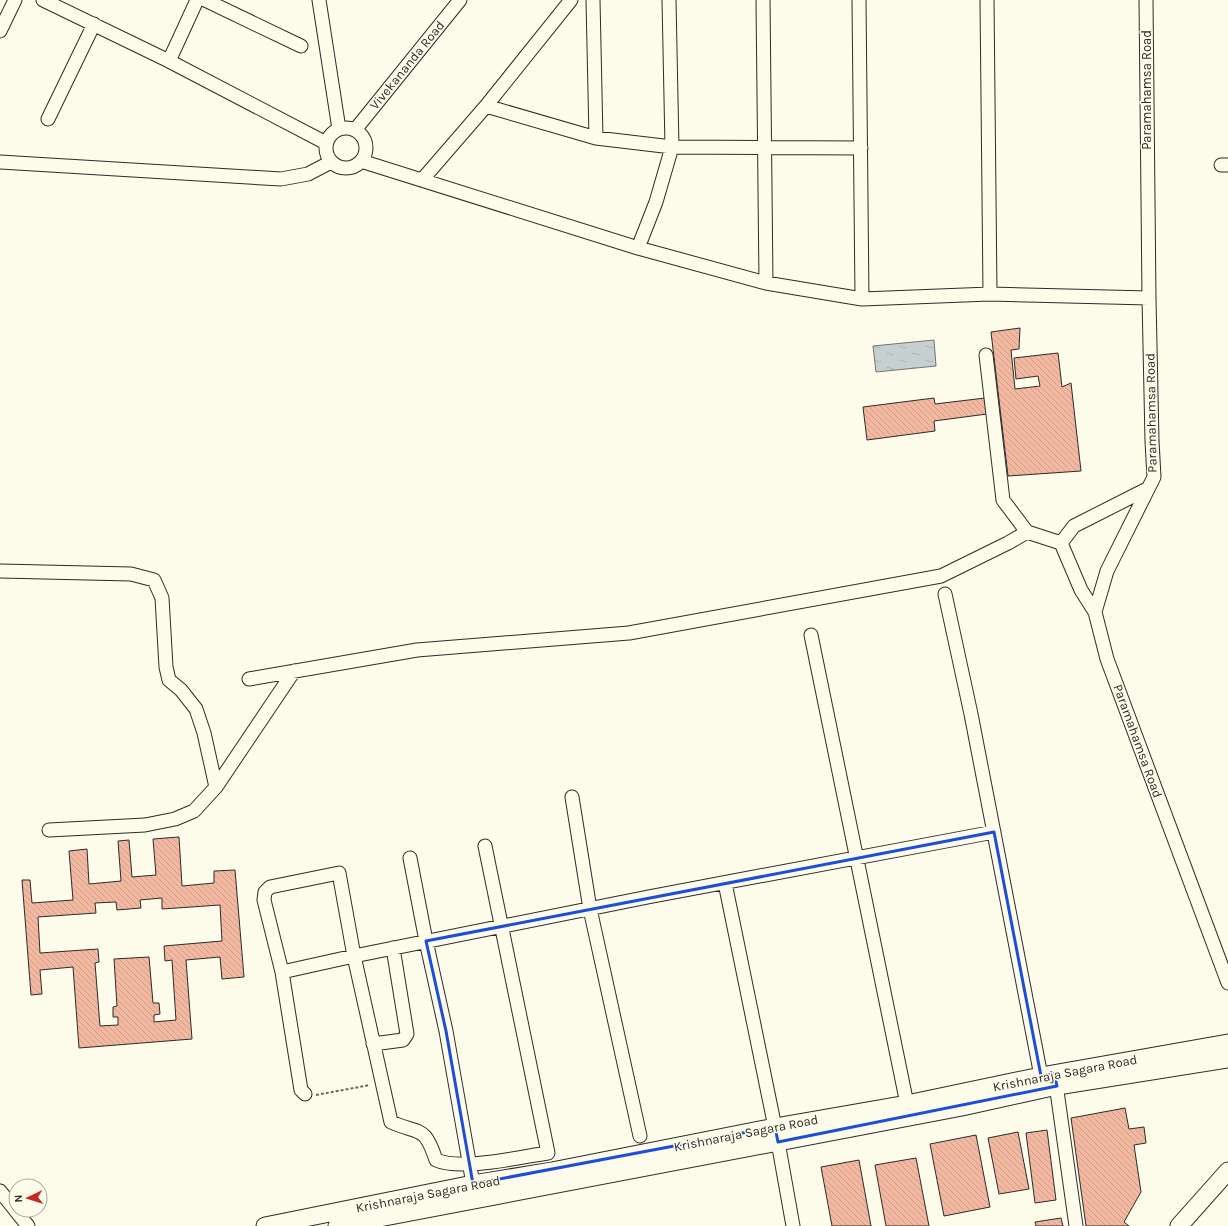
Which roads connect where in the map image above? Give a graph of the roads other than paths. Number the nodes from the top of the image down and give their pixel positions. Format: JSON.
{"nodes":[{"id":1,"x":15,"y":0,"type":"edge"},
{"id":2,"x":43,"y":0,"type":"edge"},
{"id":3,"x":197,"y":0,"type":"edge"},
{"id":4,"x":205,"y":0,"type":"edge"},
{"id":5,"x":319,"y":0,"type":"edge"},
{"id":6,"x":460,"y":0,"type":"edge"},
{"id":7,"x":571,"y":0,"type":"edge"},
{"id":8,"x":593,"y":0,"type":"edge"},
{"id":9,"x":669,"y":0,"type":"edge"},
{"id":10,"x":763,"y":0,"type":"edge"},
{"id":11,"x":858,"y":0,"type":"edge"},
{"id":12,"x":987,"y":0,"type":"edge"},
{"id":13,"x":1146,"y":0,"type":"edge"},
{"id":14,"x":94,"y":24,"type":"junction"},
{"id":15,"x":0,"y":31,"type":"edge"},
{"id":16,"x":301,"y":46,"type":"dead end"},
{"id":17,"x":168,"y":61,"type":"junction"},
{"id":18,"x":486,"y":106,"type":"junction"},
{"id":19,"x":48,"y":119,"type":"dead end"},
{"id":20,"x":338,"y":129,"type":"junction"},
{"id":21,"x":355,"y":130,"type":"junction"},
{"id":22,"x":596,"y":138,"type":"junction"},
{"id":23,"x":326,"y":143,"type":"junction"},
{"id":24,"x":672,"y":147,"type":"junction"},
{"id":25,"x":764,"y":148,"type":"junction"},
{"id":26,"x":861,"y":148,"type":"junction"},
{"id":27,"x":361,"y":161,"type":"junction"},
{"id":28,"x":0,"y":162,"type":"edge"},
{"id":29,"x":331,"y":162,"type":"junction"},
{"id":30,"x":422,"y":180,"type":"junction"},
{"id":31,"x":638,"y":248,"type":"junction"},
{"id":32,"x":766,"y":283,"type":"junction"},
{"id":33,"x":990,"y":294,"type":"junction"},
{"id":34,"x":1149,"y":298,"type":"junction"},
{"id":35,"x":862,"y":299,"type":"junction"},
{"id":36,"x":986,"y":355,"type":"dead end"},
{"id":37,"x":1147,"y":489,"type":"junction"},
{"id":38,"x":1030,"y":533,"type":"junction"},
{"id":39,"x":1061,"y":543,"type":"junction"},
{"id":40,"x":0,"y":571,"type":"edge"},
{"id":41,"x":945,"y":594,"type":"dead end"},
{"id":42,"x":1095,"y":612,"type":"junction"},
{"id":43,"x":811,"y":635,"type":"dead end"},
{"id":44,"x":294,"y":671,"type":"junction"},
{"id":45,"x":249,"y":679,"type":"dead end"},
{"id":46,"x":216,"y":787,"type":"junction"},
{"id":47,"x":572,"y":797,"type":"dead end"},
{"id":48,"x":49,"y":830,"type":"dead end"},
{"id":49,"x":994,"y":832,"type":"junction"},
{"id":50,"x":485,"y":846,"type":"dead end"},
{"id":51,"x":410,"y":858,"type":"dead end"},
{"id":52,"x":856,"y":858,"type":"junction"},
{"id":53,"x":725,"y":883,"type":"junction"},
{"id":54,"x":590,"y":909,"type":"junction"},
{"id":55,"x":502,"y":926,"type":"junction"},
{"id":56,"x":426,"y":941,"type":"junction"},
{"id":57,"x":393,"y":948,"type":"junction"},
{"id":58,"x":354,"y":956,"type":"junction"},
{"id":59,"x":282,"y":972,"type":"junction"},
{"id":60,"x":1228,"y":983,"type":"edge"},
{"id":61,"x":373,"y":1044,"type":"junction"},
{"id":62,"x":1228,"y":1044,"type":"edge"},
{"id":63,"x":1228,"y":1059,"type":"edge"},
{"id":64,"x":1051,"y":1079,"type":"junction"},
{"id":65,"x":305,"y":1094,"type":"road end"},
{"id":66,"x":907,"y":1104,"type":"junction"},
{"id":67,"x":776,"y":1134,"type":"junction"},
{"id":68,"x":640,"y":1136,"type":"dead end"},
{"id":69,"x":469,"y":1163,"type":"junction"},
{"id":70,"x":1228,"y":1171,"type":"edge"},
{"id":71,"x":473,"y":1184,"type":"junction"},
{"id":72,"x":0,"y":1191,"type":"edge"},
{"id":73,"x":376,"y":1222,"type":"edge"},
{"id":74,"x":28,"y":1226,"type":"edge"},
{"id":75,"x":265,"y":1226,"type":"edge"},
{"id":76,"x":337,"y":1226,"type":"edge"},
{"id":77,"x":793,"y":1226,"type":"edge"},
{"id":78,"x":1076,"y":1226,"type":"edge"},
{"id":79,"x":1179,"y":1226,"type":"edge"}],
"edges":[{"from":1,"to":15,"type":"street"},
{"from":2,"to":14,"type":"street"},
{"from":3,"to":17,"type":"street"},
{"from":4,"to":16,"type":"street"},
{"from":5,"to":20,"type":"street"},
{"from":6,"to":21,"type":"street","name":"Vivekananda Road"},
{"from":7,"to":18,"type":"street"},
{"from":8,"to":22,"type":"street"},
{"from":9,"to":24,"type":"street"},
{"from":10,"to":25,"type":"street"},
{"from":11,"to":26,"type":"street"},
{"from":12,"to":33,"type":"street"},
{"from":13,"to":34,"type":"street","name":"Paramahamsa Road"},
{"from":14,"to":17,"type":"street"},
{"from":14,"to":19,"type":"street"},
{"from":17,"to":23,"type":"street"},
{"from":18,"to":22,"type":"street"},
{"from":18,"to":30,"type":"street"},
{"from":20,"to":21,"type":"street"},
{"from":20,"to":23,"type":"street"},
{"from":21,"to":27,"type":"street"},
{"from":22,"to":24,"type":"street"},
{"from":23,"to":29,"type":"street"},
{"from":24,"to":25,"type":"street"},
{"from":24,"to":31,"type":"street"},
{"from":25,"to":26,"type":"street"},
{"from":25,"to":32,"type":"street"},
{"from":26,"to":35,"type":"street"},
{"from":27,"to":29,"type":"street"},
{"from":27,"to":30,"type":"street"},
{"from":28,"to":29,"type":"street"},
{"from":30,"to":31,"type":"street"},
{"from":31,"to":32,"type":"street"},
{"from":32,"to":35,"type":"street"},
{"from":33,"to":34,"type":"street"},
{"from":33,"to":35,"type":"street"},
{"from":34,"to":37,"type":"street","name":"Paramahamsa Road"},
{"from":36,"to":38,"type":"street"},
{"from":37,"to":39,"type":"street"},
{"from":37,"to":42,"type":"street","name":"Paramahamsa Road"},
{"from":38,"to":39,"type":"street"},
{"from":38,"to":44,"type":"street"},
{"from":39,"to":42,"type":"street"},
{"from":40,"to":46,"type":"street"},
{"from":41,"to":49,"type":"street"},
{"from":42,"to":60,"type":"street","name":"Paramahamsa Road"},
{"from":43,"to":52,"type":"street"},
{"from":44,"to":45,"type":"street"},
{"from":44,"to":46,"type":"street"},
{"from":46,"to":48,"type":"street"},
{"from":47,"to":54,"type":"street"},
{"from":49,"to":52,"type":"street"},
{"from":49,"to":64,"type":"street"},
{"from":50,"to":55,"type":"street"},
{"from":51,"to":56,"type":"street"},
{"from":52,"to":53,"type":"street"},
{"from":52,"to":66,"type":"street"},
{"from":53,"to":54,"type":"street"},
{"from":53,"to":67,"type":"street"},
{"from":54,"to":55,"type":"street"},
{"from":54,"to":68,"type":"street"},
{"from":55,"to":56,"type":"street"},
{"from":55,"to":69,"type":"street"},
{"from":56,"to":57,"type":"street"},
{"from":56,"to":69,"type":"street"},
{"from":57,"to":58,"type":"street"},
{"from":57,"to":61,"type":"street"},
{"from":58,"to":59,"type":"street"},
{"from":58,"to":59,"type":"street"},
{"from":58,"to":61,"type":"street"},
{"from":59,"to":65,"type":"street"},
{"from":61,"to":69,"type":"street"},
{"from":62,"to":64,"type":"main road","name":"Krishnaraja Sagara Road"},
{"from":63,"to":64,"type":"main road","name":"Krishnaraja Sagara Road"},
{"from":64,"to":66,"type":"main road","name":"Krishnaraja Sagara Road"},
{"from":64,"to":67,"type":"main road","name":"Krishnaraja Sagara Road"},
{"from":64,"to":78,"type":"street"},
{"from":66,"to":67,"type":"main road","name":"Krishnaraja Sagara Road"},
{"from":67,"to":71,"type":"main road","name":"Krishnaraja Sagara Road"},
{"from":67,"to":73,"type":"main road","name":"Krishnaraja Sagara Road"},
{"from":67,"to":77,"type":"street"},
{"from":69,"to":71,"type":"street"},
{"from":70,"to":79,"type":"main road"},
{"from":71,"to":75,"type":"main road","name":"Krishnaraja Sagara Road"},
{"from":72,"to":74,"type":"street"},
{"from":73,"to":76,"type":"main road","name":"Krishnaraja Sagara Road"}]}
